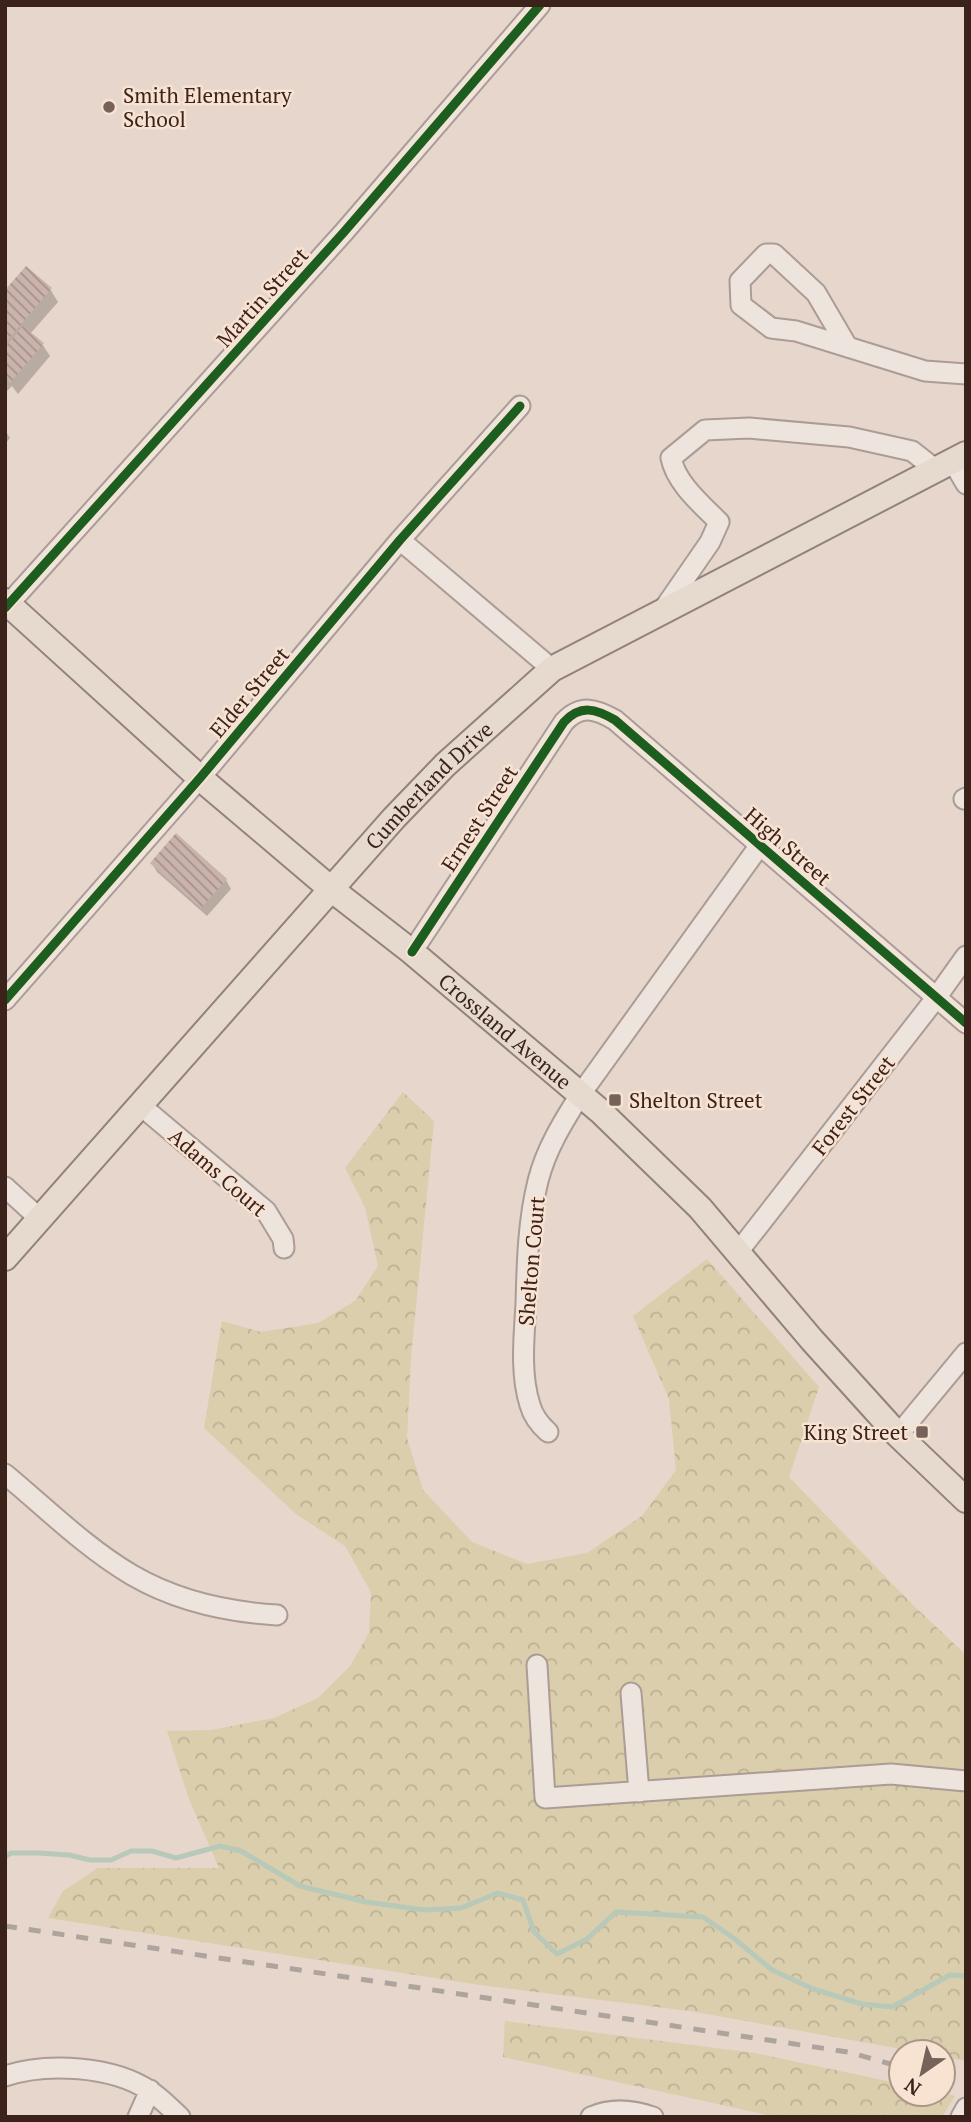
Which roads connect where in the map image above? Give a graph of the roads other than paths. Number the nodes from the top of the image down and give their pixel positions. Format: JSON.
{"nodes":[{"id":1,"x":540,"y":5,"type":"edge"},
{"id":2,"x":846,"y":346,"type":"junction"},
{"id":3,"x":966,"y":374,"type":"edge"},
{"id":4,"x":520,"y":407,"type":"dead end"},
{"id":5,"x":951,"y":462,"type":"edge"},
{"id":6,"x":966,"y":484,"type":"edge"},
{"id":7,"x":400,"y":540,"type":"junction"},
{"id":8,"x":6,"y":604,"type":"edge"},
{"id":9,"x":660,"y":612,"type":"junction"},
{"id":10,"x":552,"y":668,"type":"junction"},
{"id":11,"x":581,"y":710,"type":"joint"},
{"id":12,"x":200,"y":778,"type":"junction"},
{"id":13,"x":760,"y":845,"type":"junction"},
{"id":14,"x":331,"y":889,"type":"junction"},
{"id":15,"x":412,"y":952,"type":"junction"},
{"id":16,"x":966,"y":956,"type":"edge"},
{"id":17,"x":936,"y":998,"type":"junction"},
{"id":18,"x":5,"y":1000,"type":"edge"},
{"id":19,"x":966,"y":1024,"type":"edge"},
{"id":20,"x":580,"y":1095,"type":"junction"},
{"id":21,"x":140,"y":1105,"type":"junction"},
{"id":22,"x":5,"y":1187,"type":"edge"},
{"id":23,"x":40,"y":1219,"type":"junction"},
{"id":24,"x":284,"y":1248,"type":"dead end"},
{"id":25,"x":738,"y":1252,"type":"junction"},
{"id":26,"x":5,"y":1258,"type":"edge"},
{"id":27,"x":966,"y":1353,"type":"edge"},
{"id":28,"x":548,"y":1432,"type":"dead end"},
{"id":29,"x":898,"y":1434,"type":"junction"},
{"id":30,"x":5,"y":1474,"type":"edge"},
{"id":31,"x":966,"y":1500,"type":"edge"},
{"id":32,"x":277,"y":1615,"type":"dead end"},
{"id":33,"x":537,"y":1665,"type":"dead end"},
{"id":34,"x":631,"y":1693,"type":"dead end"},
{"id":35,"x":966,"y":1781,"type":"edge"},
{"id":36,"x":639,"y":1792,"type":"junction"},
{"id":37,"x":5,"y":2076,"type":"edge"},
{"id":38,"x":150,"y":2090,"type":"junction"},
{"id":39,"x":966,"y":2108,"type":"edge"},
{"id":40,"x":600,"y":2114,"type":"edge"},
{"id":41,"x":138,"y":2117,"type":"edge"},
{"id":42,"x":180,"y":2117,"type":"edge"},
{"id":43,"x":653,"y":2117,"type":"edge"},
{"id":44,"x":961,"y":2117,"type":"edge"}],
"edges":[{"from":1,"to":8,"type":"street","name":"Martin Street"},
{"from":2,"to":2,"type":"street"},
{"from":2,"to":3,"type":"street"},
{"from":4,"to":7,"type":"street","name":"Elder Street"},
{"from":5,"to":6,"type":"street"},
{"from":5,"to":9,"type":"main road","name":"Cumberland Drive"},
{"from":5,"to":9,"type":"street"},
{"from":7,"to":10,"type":"street"},
{"from":7,"to":12,"type":"street","name":"Elder Street"},
{"from":8,"to":12,"type":"main road","name":"Crossland Avenue"},
{"from":9,"to":10,"type":"main road","name":"Cumberland Drive"},
{"from":10,"to":14,"type":"main road","name":"Cumberland Drive"},
{"from":11,"to":13,"type":"street","name":"High Street"},
{"from":11,"to":15,"type":"street","name":"Ernest Street"},
{"from":12,"to":14,"type":"main road","name":"Crossland Avenue"},
{"from":12,"to":18,"type":"street","name":"Elder Street"},
{"from":13,"to":17,"type":"street","name":"High Street"},
{"from":13,"to":20,"type":"street"},
{"from":14,"to":15,"type":"main road","name":"Crossland Avenue"},
{"from":14,"to":21,"type":"main road","name":"Cumberland Drive"},
{"from":15,"to":20,"type":"main road","name":"Crossland Avenue"},
{"from":16,"to":17,"type":"street","name":"Forest Street"},
{"from":17,"to":19,"type":"street","name":"High Street"},
{"from":17,"to":25,"type":"street","name":"Forest Street"},
{"from":20,"to":25,"type":"main road","name":"Crossland Avenue"},
{"from":20,"to":28,"type":"street","name":"Shelton Court"},
{"from":21,"to":23,"type":"main road","name":"Cumberland Drive"},
{"from":21,"to":24,"type":"street","name":"Adams Court"},
{"from":22,"to":23,"type":"street"},
{"from":23,"to":26,"type":"main road","name":"Cumberland Drive"},
{"from":25,"to":29,"type":"main road","name":"Crossland Avenue"},
{"from":27,"to":29,"type":"street"},
{"from":29,"to":31,"type":"main road","name":"Crossland Avenue"},
{"from":30,"to":32,"type":"street"},
{"from":33,"to":36,"type":"street"},
{"from":34,"to":36,"type":"street"},
{"from":35,"to":36,"type":"street"},
{"from":37,"to":38,"type":"street"},
{"from":38,"to":41,"type":"street"},
{"from":38,"to":42,"type":"street"},
{"from":39,"to":44,"type":"street"},
{"from":40,"to":43,"type":"street"}]}
